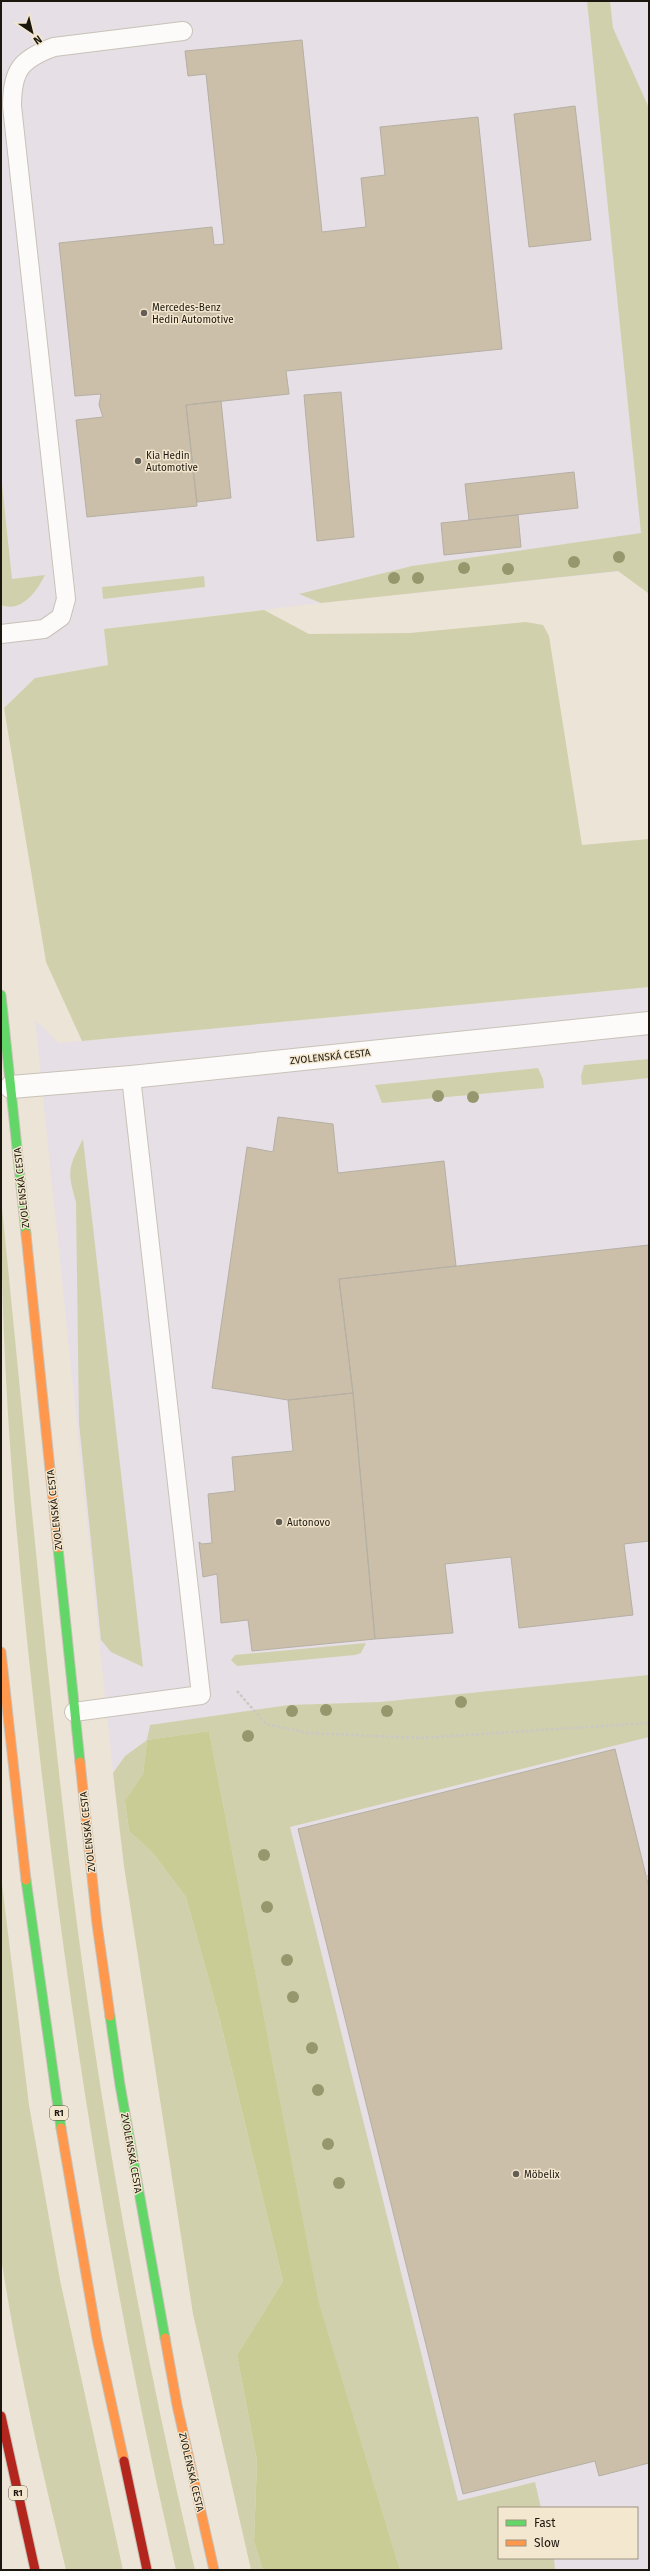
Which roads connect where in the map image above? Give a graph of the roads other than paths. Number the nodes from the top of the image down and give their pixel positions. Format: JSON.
{"nodes":[{"id":1,"x":183,"y":31,"type":"dead end"},
{"id":2,"x":1,"y":634,"type":"edge"},
{"id":3,"x":1,"y":995,"type":"edge"},
{"id":4,"x":649,"y":1023,"type":"edge"},
{"id":5,"x":131,"y":1077,"type":"junction"},
{"id":6,"x":11,"y":1087,"type":"junction"},
{"id":7,"x":1,"y":1652,"type":"edge"},
{"id":8,"x":74,"y":1712,"type":"junction"},
{"id":9,"x":1,"y":2416,"type":"edge"},
{"id":10,"x":34,"y":2570,"type":"edge"},
{"id":11,"x":147,"y":2570,"type":"edge"},
{"id":12,"x":214,"y":2570,"type":"edge"}],
"edges":[{"from":1,"to":2,"type":"lane"},
{"from":3,"to":6,"type":"main road","name":"ZVOLENSKÁ CESTA"},
{"from":4,"to":5,"type":"street","name":"ZVOLENSKÁ CESTA"},
{"from":5,"to":6,"type":"street","name":"ZVOLENSKÁ CESTA"},
{"from":5,"to":8,"type":"lane"},
{"from":6,"to":8,"type":"main road","name":"ZVOLENSKÁ CESTA"},
{"from":7,"to":11,"type":"main road","number":"R1"},
{"from":8,"to":12,"type":"main road","name":"ZVOLENSKÁ CESTA"},
{"from":9,"to":10,"type":"main road","number":"R1"}]}
